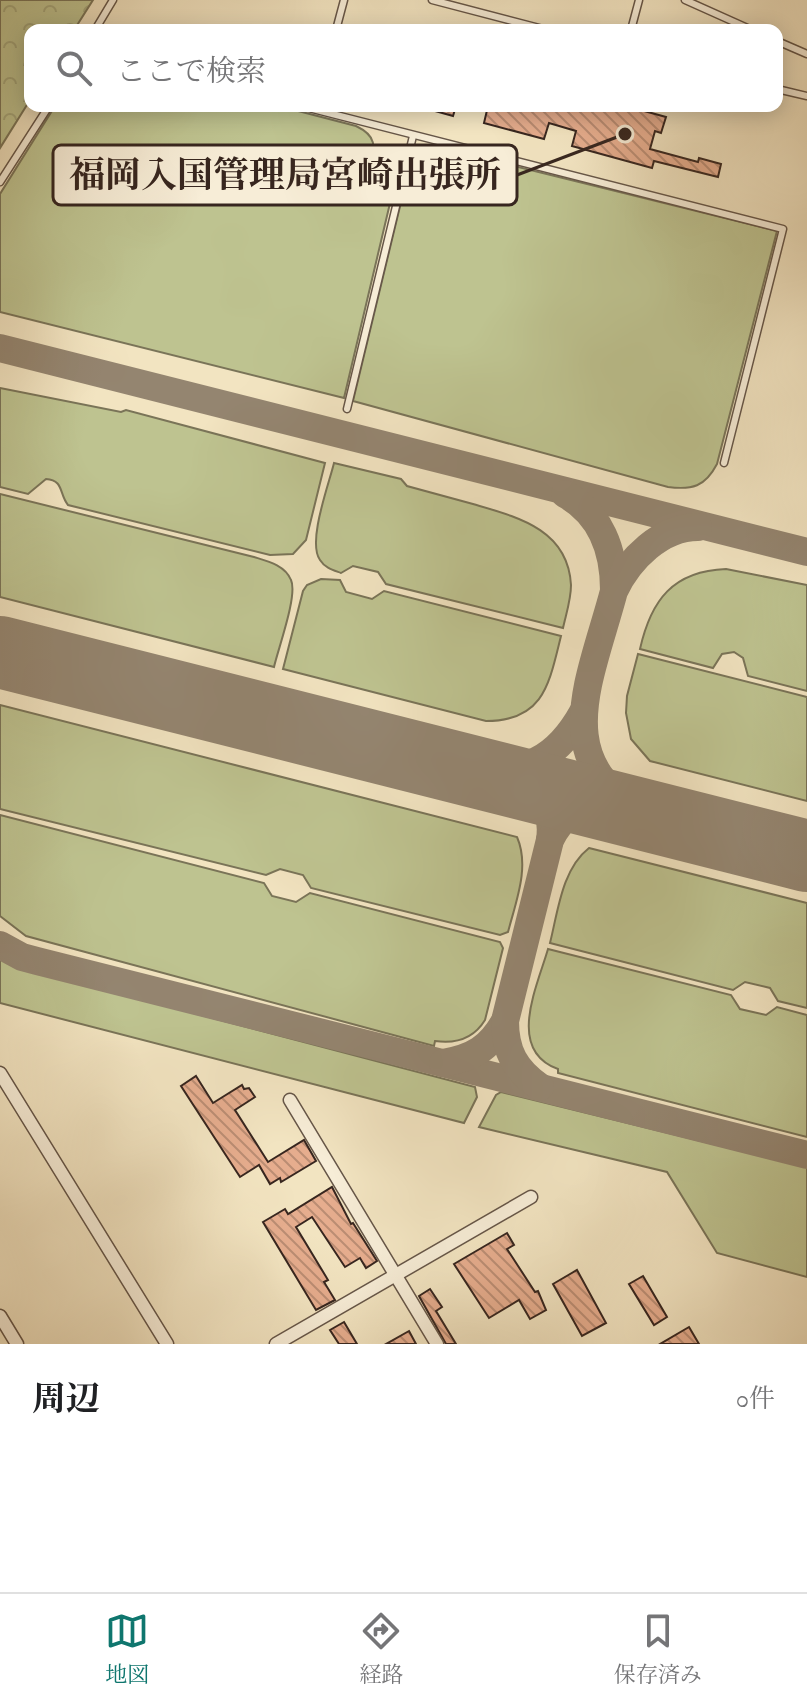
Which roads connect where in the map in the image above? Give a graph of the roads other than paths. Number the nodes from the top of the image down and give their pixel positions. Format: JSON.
{"nodes":[{"id":1,"x":113,"y":0,"type":"edge"},
{"id":2,"x":344,"y":0,"type":"edge"},
{"id":3,"x":432,"y":0,"type":"edge"},
{"id":4,"x":639,"y":0,"type":"edge"},
{"id":5,"x":685,"y":0,"type":"edge"},
{"id":6,"x":99,"y":24,"type":"edge"},
{"id":7,"x":338,"y":24,"type":"edge"},
{"id":8,"x":524,"y":24,"type":"edge"},
{"id":9,"x":633,"y":24,"type":"edge"},
{"id":10,"x":739,"y":24,"type":"edge"},
{"id":11,"x":783,"y":44,"type":"edge"},
{"id":12,"x":807,"y":54,"type":"edge"},
{"id":13,"x":783,"y":90,"type":"edge"},
{"id":14,"x":807,"y":96,"type":"edge"},
{"id":15,"x":45,"y":112,"type":"edge"},
{"id":16,"x":331,"y":112,"type":"edge"},
{"id":17,"x":413,"y":136,"type":"junction"},
{"id":18,"x":0,"y":182,"type":"edge"},
{"id":19,"x":347,"y":409,"type":"dead end"},
{"id":20,"x":724,"y":463,"type":"dead end"},
{"id":21,"x":0,"y":1073,"type":"edge"},
{"id":22,"x":290,"y":1100,"type":"dead end"},
{"id":23,"x":531,"y":1197,"type":"dead end"},
{"id":24,"x":396,"y":1275,"type":"junction"},
{"id":25,"x":0,"y":1316,"type":"edge"},
{"id":26,"x":17,"y":1344,"type":"edge"},
{"id":27,"x":167,"y":1344,"type":"edge"},
{"id":28,"x":276,"y":1344,"type":"edge"},
{"id":29,"x":437,"y":1344,"type":"edge"}],
"edges":[{"from":1,"to":6,"type":"lane"},
{"from":2,"to":7,"type":"lane"},
{"from":3,"to":8,"type":"lane"},
{"from":4,"to":9,"type":"lane"},
{"from":5,"to":10,"type":"lane"},
{"from":11,"to":12,"type":"lane"},
{"from":13,"to":14,"type":"lane"},
{"from":15,"to":18,"type":"lane"},
{"from":16,"to":17,"type":"lane"},
{"from":17,"to":19,"type":"lane"},
{"from":17,"to":20,"type":"lane"},
{"from":21,"to":27,"type":"street"},
{"from":22,"to":24,"type":"street"},
{"from":23,"to":24,"type":"street"},
{"from":24,"to":28,"type":"street"},
{"from":24,"to":29,"type":"street"},
{"from":25,"to":26,"type":"street"}]}
